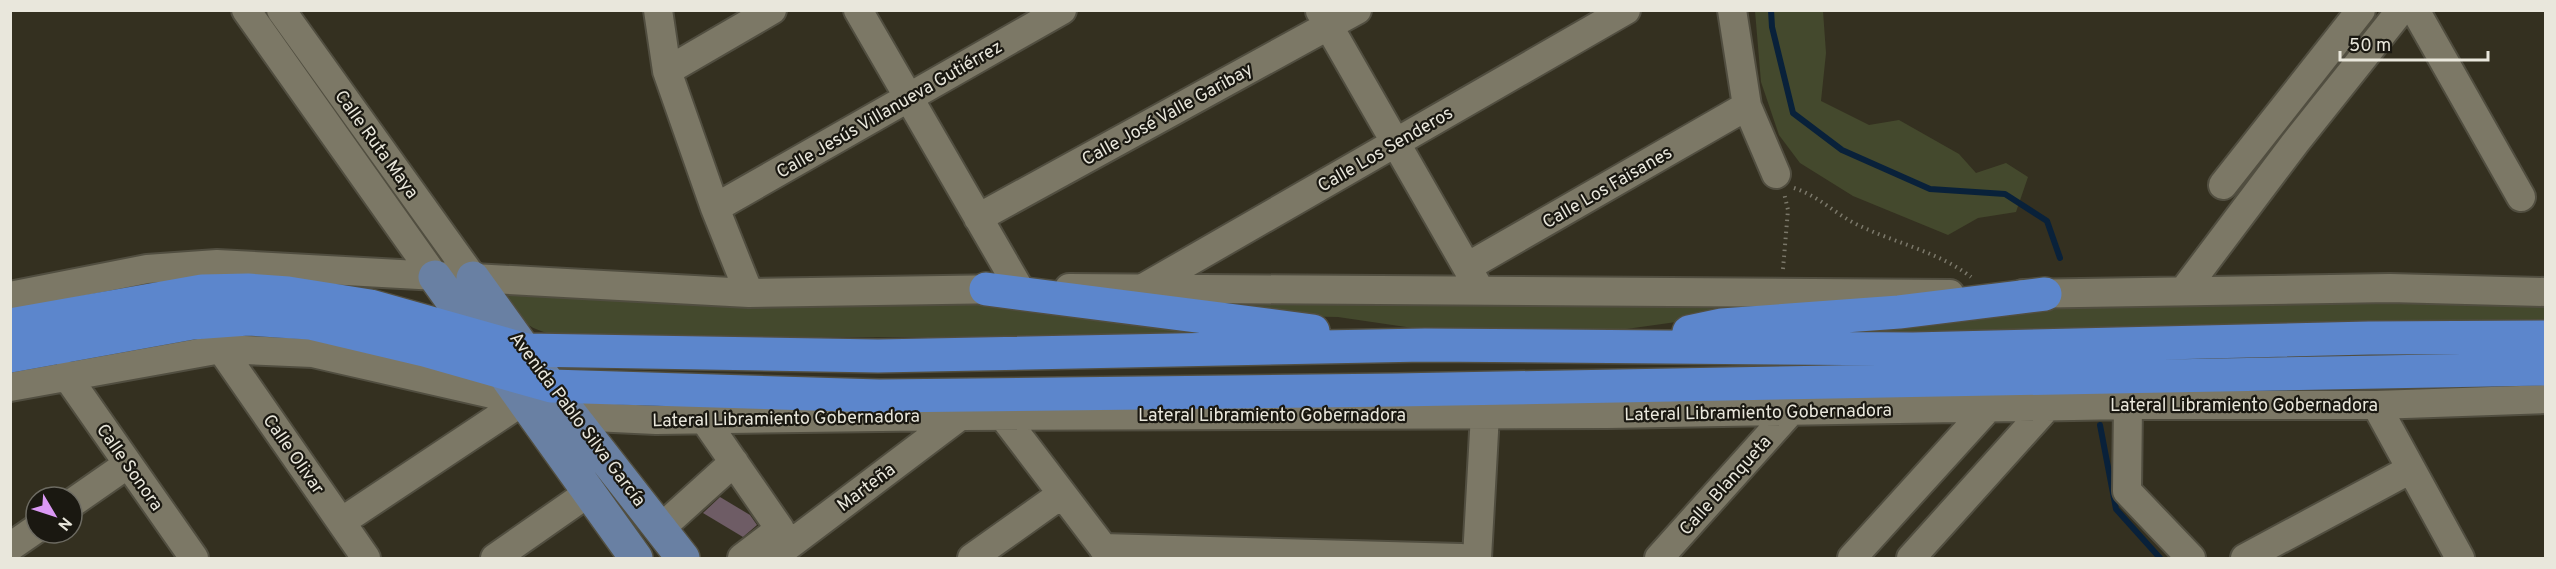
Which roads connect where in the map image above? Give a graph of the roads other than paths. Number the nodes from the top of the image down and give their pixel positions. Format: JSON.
{"nodes":[{"id":1,"x":246,"y":10,"type":"edge"},
{"id":2,"x":281,"y":10,"type":"edge"},
{"id":3,"x":658,"y":10,"type":"edge"},
{"id":4,"x":772,"y":10,"type":"edge"},
{"id":5,"x":858,"y":10,"type":"edge"},
{"id":6,"x":1062,"y":10,"type":"edge"},
{"id":7,"x":1357,"y":10,"type":"edge"},
{"id":8,"x":1626,"y":10,"type":"edge"},
{"id":9,"x":1732,"y":10,"type":"edge"},
{"id":10,"x":2361,"y":10,"type":"edge"},
{"id":11,"x":2401,"y":10,"type":"edge"},
{"id":12,"x":2415,"y":10,"type":"edge"},
{"id":13,"x":1325,"y":18,"type":"edge"},
{"id":14,"x":667,"y":71,"type":"junction"},
{"id":15,"x":909,"y":98,"type":"junction"},
{"id":16,"x":1747,"y":106,"type":"junction"},
{"id":17,"x":2276,"y":120,"type":"junction"},
{"id":18,"x":1396,"y":142,"type":"junction"},
{"id":19,"x":2295,"y":143,"type":"junction"},
{"id":20,"x":1779,"y":179,"type":"road end"},
{"id":21,"x":2223,"y":185,"type":"dead end"},
{"id":22,"x":2521,"y":197,"type":"dead end"},
{"id":23,"x":715,"y":208,"type":"junction"},
{"id":24,"x":978,"y":218,"type":"junction"},
{"id":25,"x":435,"y":278,"type":"junction"},
{"id":26,"x":473,"y":278,"type":"junction"},
{"id":27,"x":1474,"y":279,"type":"junction"},
{"id":28,"x":1019,"y":288,"type":"junction"},
{"id":29,"x":1143,"y":288,"type":"junction"},
{"id":30,"x":987,"y":289,"type":"junction"},
{"id":31,"x":2185,"y":289,"type":"junction"},
{"id":32,"x":749,"y":292,"type":"junction"},
{"id":33,"x":2546,"y":292,"type":"edge"},
{"id":34,"x":2045,"y":294,"type":"junction"},
{"id":35,"x":10,"y":296,"type":"edge"},
{"id":36,"x":10,"y":325,"type":"edge"},
{"id":37,"x":476,"y":334,"type":"junction"},
{"id":38,"x":2546,"y":337,"type":"edge"},
{"id":39,"x":1425,"y":345,"type":"junction"},
{"id":40,"x":1614,"y":347,"type":"junction"},
{"id":41,"x":221,"y":349,"type":"junction"},
{"id":42,"x":10,"y":356,"type":"edge"},
{"id":43,"x":515,"y":362,"type":"junction"},
{"id":44,"x":2546,"y":369,"type":"edge"},
{"id":45,"x":66,"y":375,"type":"junction"},
{"id":46,"x":10,"y":387,"type":"edge"},
{"id":47,"x":537,"y":394,"type":"junction"},
{"id":48,"x":2546,"y":399,"type":"edge"},
{"id":49,"x":1485,"y":402,"type":"junction"},
{"id":50,"x":2128,"y":405,"type":"junction"},
{"id":51,"x":2376,"y":405,"type":"junction"},
{"id":52,"x":2047,"y":407,"type":"junction"},
{"id":53,"x":1988,"y":408,"type":"junction"},
{"id":54,"x":1791,"y":411,"type":"junction"},
{"id":55,"x":572,"y":416,"type":"junction"},
{"id":56,"x":960,"y":416,"type":"junction"},
{"id":57,"x":1003,"y":416,"type":"junction"},
{"id":58,"x":704,"y":419,"type":"junction"},
{"id":59,"x":734,"y":462,"type":"junction"},
{"id":60,"x":128,"y":464,"type":"junction"},
{"id":61,"x":2411,"y":468,"type":"junction"},
{"id":62,"x":588,"y":493,"type":"junction"},
{"id":63,"x":1062,"y":494,"type":"junction"},
{"id":64,"x":84,"y":495,"type":"edge"},
{"id":65,"x":341,"y":522,"type":"junction"},
{"id":66,"x":661,"y":528,"type":"junction"},
{"id":67,"x":24,"y":537,"type":"edge"},
{"id":68,"x":10,"y":547,"type":"edge"},
{"id":69,"x":1107,"y":553,"type":"edge"},
{"id":70,"x":194,"y":558,"type":"edge"},
{"id":71,"x":366,"y":558,"type":"edge"},
{"id":72,"x":495,"y":558,"type":"edge"},
{"id":73,"x":636,"y":558,"type":"edge"},
{"id":74,"x":683,"y":558,"type":"edge"},
{"id":75,"x":742,"y":558,"type":"edge"},
{"id":76,"x":772,"y":558,"type":"edge"},
{"id":77,"x":972,"y":558,"type":"edge"},
{"id":78,"x":1461,"y":558,"type":"edge"},
{"id":79,"x":1477,"y":558,"type":"edge"},
{"id":80,"x":1659,"y":558,"type":"edge"},
{"id":81,"x":1852,"y":558,"type":"edge"},
{"id":82,"x":1911,"y":558,"type":"edge"},
{"id":83,"x":2191,"y":558,"type":"edge"},
{"id":84,"x":2245,"y":558,"type":"edge"},
{"id":85,"x":2460,"y":558,"type":"edge"}],
"edges":[{"from":1,"to":25,"type":"street","name":"Calle Ruta Maya"},
{"from":2,"to":26,"type":"street","name":"Calle Ruta Maya"},
{"from":3,"to":14,"type":"street"},
{"from":4,"to":14,"type":"street"},
{"from":5,"to":15,"type":"street"},
{"from":6,"to":15,"type":"street","name":"Calle Jesús Villanueva Gutiérrez"},
{"from":7,"to":13,"type":"street","name":"Calle José Valle Garibay"},
{"from":8,"to":18,"type":"street","name":"Calle Los Senderos"},
{"from":9,"to":16,"type":"street"},
{"from":10,"to":17,"type":"street"},
{"from":11,"to":19,"type":"street"},
{"from":12,"to":22,"type":"street"},
{"from":13,"to":18,"type":"street"},
{"from":13,"to":24,"type":"street","name":"Calle José Valle Garibay"},
{"from":14,"to":23,"type":"street"},
{"from":15,"to":23,"type":"street","name":"Calle Jesús Villanueva Gutiérrez"},
{"from":15,"to":24,"type":"street"},
{"from":16,"to":20,"type":"street"},
{"from":16,"to":27,"type":"street","name":"Calle Los Faisanes"},
{"from":17,"to":19,"type":"street"},
{"from":17,"to":21,"type":"street"},
{"from":18,"to":27,"type":"street"},
{"from":18,"to":29,"type":"street","name":"Calle Los Senderos"},
{"from":19,"to":31,"type":"street"},
{"from":23,"to":32,"type":"street"},
{"from":24,"to":28,"type":"street"},
{"from":25,"to":26,"type":"street"},
{"from":25,"to":35,"type":"street"},
{"from":25,"to":37,"type":"main road","name":"Avenida Pablo Silva García"},
{"from":26,"to":32,"type":"street"},
{"from":26,"to":43,"type":"main road","name":"Avenida Pablo Silva García"},
{"from":27,"to":29,"type":"street"},
{"from":27,"to":34,"type":"street"},
{"from":28,"to":29,"type":"street"},
{"from":28,"to":30,"type":"street"},
{"from":30,"to":32,"type":"street"},
{"from":30,"to":39,"type":"highway"},
{"from":31,"to":33,"type":"street"},
{"from":31,"to":34,"type":"street"},
{"from":34,"to":40,"type":"highway"},
{"from":36,"to":37,"type":"highway"},
{"from":37,"to":43,"type":"main road","name":"Avenida Pablo Silva García"},
{"from":38,"to":40,"type":"highway"},
{"from":39,"to":40,"type":"highway"},
{"from":39,"to":43,"type":"highway"},
{"from":41,"to":45,"type":"street"},
{"from":41,"to":47,"type":"street"},
{"from":41,"to":65,"type":"street","name":"Calle Olivar"},
{"from":42,"to":43,"type":"highway"},
{"from":43,"to":47,"type":"highway"},
{"from":44,"to":49,"type":"highway"},
{"from":45,"to":46,"type":"street"},
{"from":45,"to":60,"type":"street","name":"Calle Sonora"},
{"from":47,"to":49,"type":"highway"},
{"from":47,"to":55,"type":"main road","name":"Avenida Pablo Silva García"},
{"from":47,"to":62,"type":"main road","name":"Avenida Pablo Silva García"},
{"from":47,"to":65,"type":"street"},
{"from":48,"to":51,"type":"street","name":"Lateral Libramiento Gobernadora"},
{"from":49,"to":54,"type":"street","name":"Lateral Libramiento Gobernadora"},
{"from":49,"to":57,"type":"street","name":"Lateral Libramiento Gobernadora"},
{"from":49,"to":79,"type":"street"},
{"from":50,"to":51,"type":"street","name":"Lateral Libramiento Gobernadora"},
{"from":50,"to":52,"type":"street","name":"Lateral Libramiento Gobernadora"},
{"from":50,"to":83,"type":"street"},
{"from":51,"to":61,"type":"street"},
{"from":52,"to":53,"type":"street","name":"Lateral Libramiento Gobernadora"},
{"from":52,"to":82,"type":"street"},
{"from":53,"to":54,"type":"street","name":"Lateral Libramiento Gobernadora"},
{"from":53,"to":81,"type":"street"},
{"from":54,"to":80,"type":"street","name":"Calle Blanqueta"},
{"from":55,"to":58,"type":"street","name":"Lateral Libramiento Gobernadora"},
{"from":55,"to":66,"type":"main road","name":"Avenida Pablo Silva García"},
{"from":56,"to":57,"type":"street","name":"Lateral Libramiento Gobernadora"},
{"from":56,"to":58,"type":"street","name":"Lateral Libramiento Gobernadora"},
{"from":56,"to":76,"type":"street","name":"Marteña"},
{"from":57,"to":63,"type":"street"},
{"from":58,"to":59,"type":"street"},
{"from":59,"to":66,"type":"street"},
{"from":59,"to":75,"type":"street"},
{"from":60,"to":64,"type":"street"},
{"from":60,"to":70,"type":"street","name":"Calle Sonora"},
{"from":61,"to":84,"type":"street"},
{"from":61,"to":85,"type":"street"},
{"from":62,"to":72,"type":"street"},
{"from":62,"to":73,"type":"main road","name":"Avenida Pablo Silva García"},
{"from":63,"to":69,"type":"street"},
{"from":63,"to":77,"type":"street"},
{"from":65,"to":71,"type":"street","name":"Calle Olivar"},
{"from":66,"to":74,"type":"main road","name":"Avenida Pablo Silva García"},
{"from":67,"to":68,"type":"street"},
{"from":69,"to":78,"type":"street"}]}
